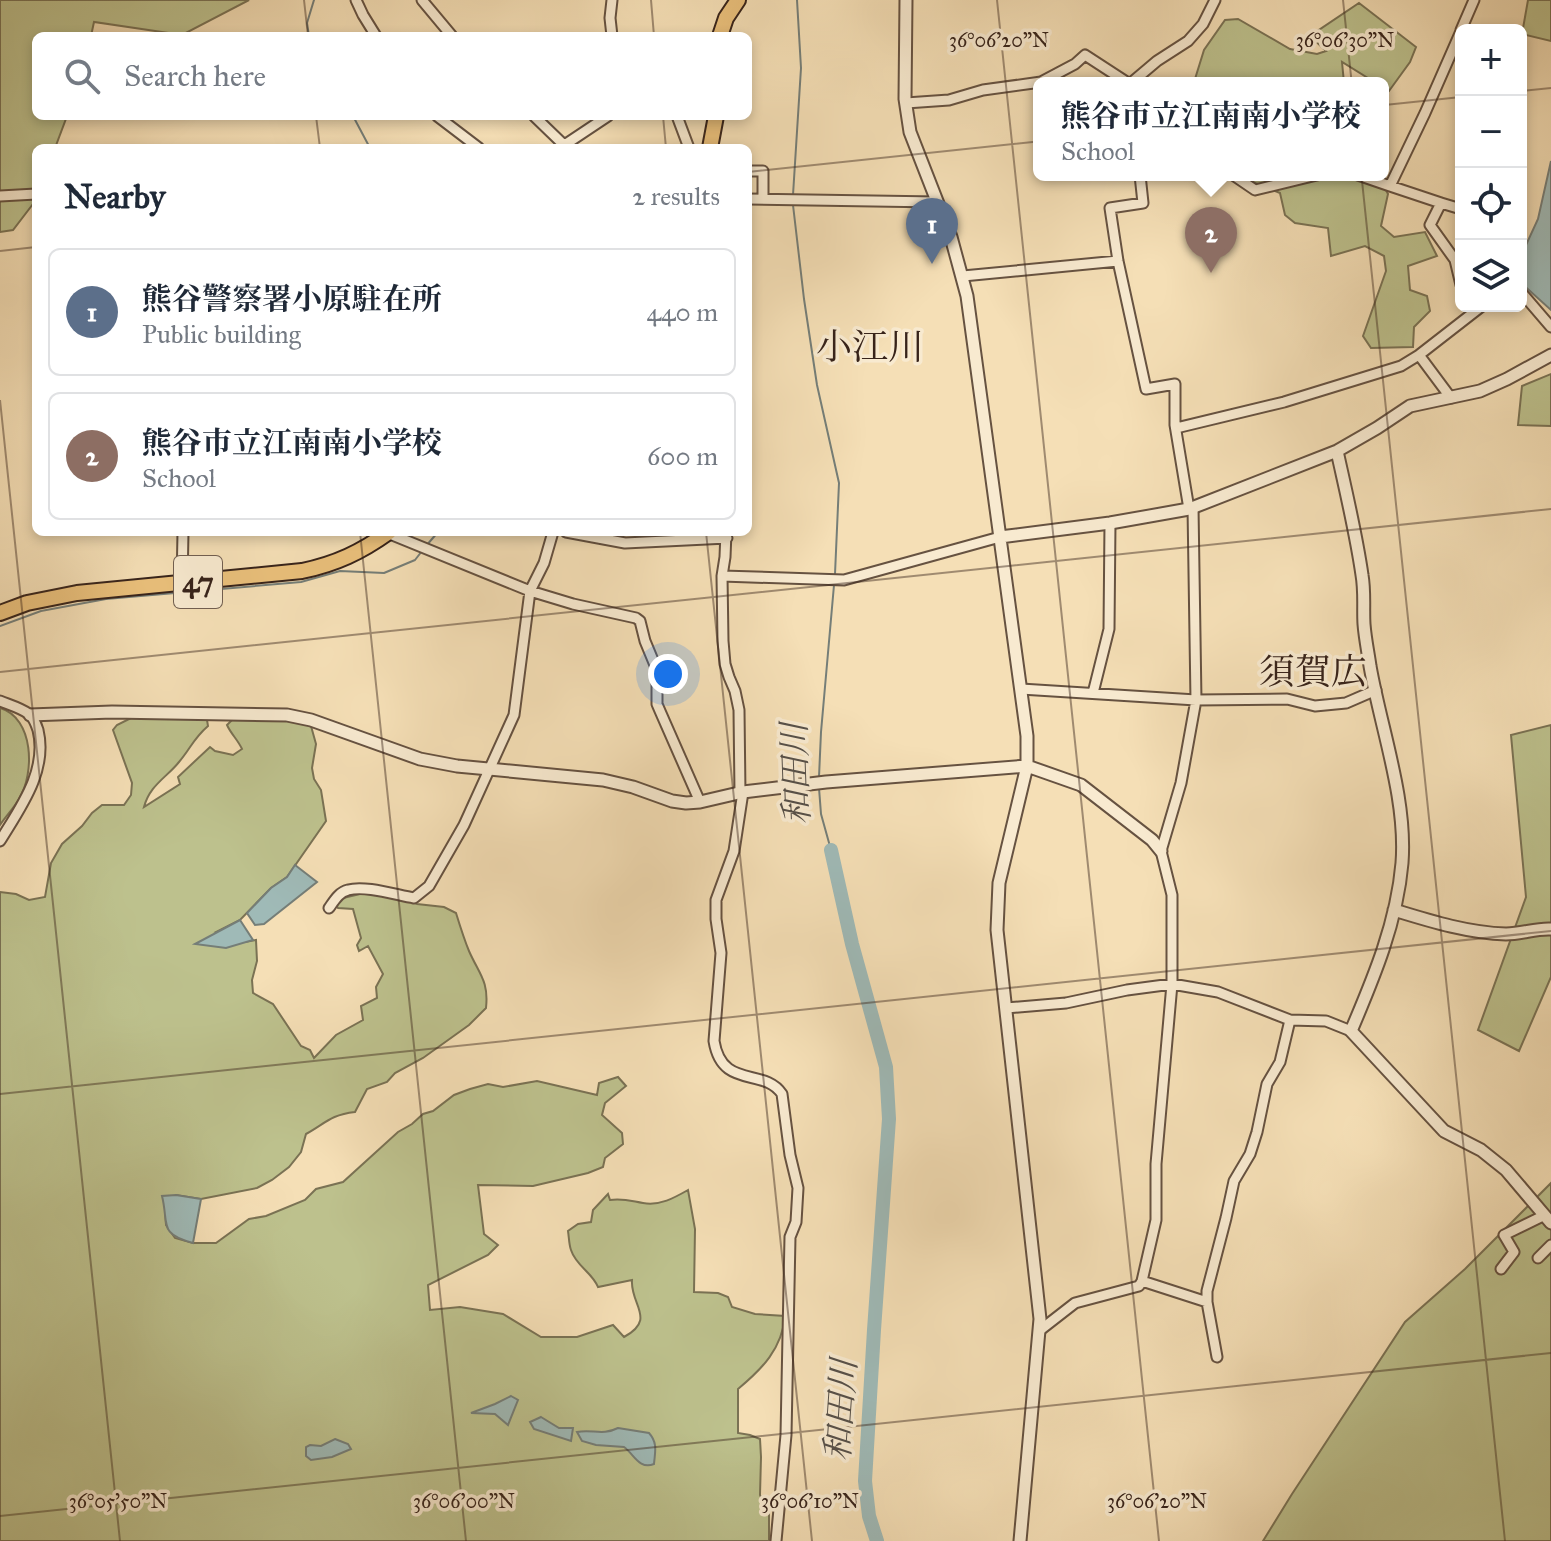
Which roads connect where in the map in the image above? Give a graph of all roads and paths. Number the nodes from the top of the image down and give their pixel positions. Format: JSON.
{"nodes":[{"id":1,"x":356,"y":0,"type":"edge"},
{"id":2,"x":422,"y":0,"type":"edge"},
{"id":3,"x":612,"y":0,"type":"edge"},
{"id":4,"x":906,"y":0,"type":"edge"},
{"id":5,"x":1215,"y":0,"type":"edge"},
{"id":6,"x":1474,"y":0,"type":"edge"},
{"id":7,"x":732,"y":2,"type":"edge"},
{"id":8,"x":1464,"y":24,"type":"edge"},
{"id":9,"x":374,"y":32,"type":"edge"},
{"id":10,"x":449,"y":32,"type":"edge"},
{"id":11,"x":612,"y":32,"type":"edge"},
{"id":12,"x":721,"y":32,"type":"edge"},
{"id":13,"x":1455,"y":44,"type":"edge"},
{"id":14,"x":1050,"y":77,"type":"edge"},
{"id":15,"x":1120,"y":77,"type":"edge"},
{"id":16,"x":1137,"y":77,"type":"edge"},
{"id":17,"x":1033,"y":83,"type":"edge"},
{"id":18,"x":906,"y":103,"type":"junction"},
{"id":19,"x":442,"y":120,"type":"edge"},
{"id":20,"x":538,"y":120,"type":"edge"},
{"id":21,"x":602,"y":120,"type":"edge"},
{"id":22,"x":678,"y":120,"type":"edge"},
{"id":23,"x":715,"y":120,"type":"edge"},
{"id":24,"x":474,"y":144,"type":"edge"},
{"id":25,"x":561,"y":144,"type":"edge"},
{"id":26,"x":568,"y":144,"type":"edge"},
{"id":27,"x":688,"y":144,"type":"edge"},
{"id":28,"x":711,"y":144,"type":"edge"},
{"id":29,"x":752,"y":171,"type":"edge"},
{"id":30,"x":1141,"y":181,"type":"edge"},
{"id":31,"x":1242,"y":181,"type":"edge"},
{"id":32,"x":1292,"y":181,"type":"edge"},
{"id":33,"x":1375,"y":181,"type":"edge"},
{"id":34,"x":1390,"y":186,"type":"junction"},
{"id":35,"x":32,"y":194,"type":"edge"},
{"id":36,"x":0,"y":196,"type":"edge"},
{"id":37,"x":752,"y":199,"type":"edge"},
{"id":38,"x":763,"y":199,"type":"junction"},
{"id":39,"x":937,"y":202,"type":"junction"},
{"id":40,"x":1441,"y":203,"type":"junction"},
{"id":41,"x":1455,"y":207,"type":"edge"},
{"id":42,"x":1455,"y":260,"type":"edge"},
{"id":43,"x":1118,"y":261,"type":"junction"},
{"id":44,"x":963,"y":276,"type":"junction"},
{"id":45,"x":1527,"y":299,"type":"edge"},
{"id":46,"x":1466,"y":312,"type":"edge"},
{"id":47,"x":1551,"y":327,"type":"edge"},
{"id":48,"x":1419,"y":355,"type":"junction"},
{"id":49,"x":1551,"y":355,"type":"edge"},
{"id":50,"x":1451,"y":398,"type":"junction"},
{"id":51,"x":1176,"y":428,"type":"junction"},
{"id":52,"x":1337,"y":451,"type":"junction"},
{"id":53,"x":1191,"y":508,"type":"junction"},
{"id":54,"x":1110,"y":523,"type":"junction"},
{"id":55,"x":183,"y":536,"type":"edge"},
{"id":56,"x":381,"y":536,"type":"edge"},
{"id":57,"x":397,"y":536,"type":"edge"},
{"id":58,"x":552,"y":536,"type":"edge"},
{"id":59,"x":587,"y":536,"type":"edge"},
{"id":60,"x":713,"y":536,"type":"edge"},
{"id":61,"x":726,"y":536,"type":"edge"},
{"id":62,"x":1000,"y":537,"type":"junction"},
{"id":63,"x":722,"y":576,"type":"junction"},
{"id":64,"x":182,"y":584,"type":"junction"},
{"id":65,"x":530,"y":591,"type":"junction"},
{"id":66,"x":0,"y":613,"type":"edge"},
{"id":67,"x":1021,"y":689,"type":"junction"},
{"id":68,"x":1376,"y":690,"type":"junction"},
{"id":69,"x":1093,"y":693,"type":"junction"},
{"id":70,"x":1196,"y":700,"type":"junction"},
{"id":71,"x":0,"y":701,"type":"edge"},
{"id":72,"x":30,"y":715,"type":"junction"},
{"id":73,"x":1027,"y":766,"type":"junction"},
{"id":74,"x":491,"y":768,"type":"junction"},
{"id":75,"x":742,"y":792,"type":"junction"},
{"id":76,"x":700,"y":802,"type":"junction"},
{"id":77,"x":0,"y":841,"type":"edge"},
{"id":78,"x":1161,"y":851,"type":"junction"},
{"id":79,"x":329,"y":908,"type":"dead end"},
{"id":80,"x":1394,"y":910,"type":"junction"},
{"id":81,"x":1551,"y":929,"type":"edge"},
{"id":82,"x":1172,"y":984,"type":"junction"},
{"id":83,"x":1006,"y":1008,"type":"junction"},
{"id":84,"x":1290,"y":1020,"type":"junction"},
{"id":85,"x":1351,"y":1031,"type":"junction"},
{"id":86,"x":1548,"y":1219,"type":"edge"},
{"id":87,"x":1551,"y":1245,"type":"edge"},
{"id":88,"x":1538,"y":1258,"type":"dead end"},
{"id":89,"x":1501,"y":1269,"type":"dead end"},
{"id":90,"x":1142,"y":1281,"type":"junction"},
{"id":91,"x":1207,"y":1302,"type":"junction"},
{"id":92,"x":1039,"y":1331,"type":"junction"},
{"id":93,"x":1217,"y":1357,"type":"dead end"},
{"id":94,"x":776,"y":1541,"type":"edge"},
{"id":95,"x":1020,"y":1541,"type":"edge"}],
"edges":[{"from":1,"to":9,"type":"street"},
{"from":2,"to":10,"type":"street"},
{"from":3,"to":11,"type":"street"},
{"from":4,"to":18,"type":"street"},
{"from":5,"to":16,"type":"street"},
{"from":6,"to":8,"type":"street"},
{"from":7,"to":12,"type":"main road"},
{"from":13,"to":34,"type":"street"},
{"from":14,"to":15,"type":"street"},
{"from":17,"to":18,"type":"street"},
{"from":18,"to":39,"type":"street"},
{"from":19,"to":24,"type":"street"},
{"from":20,"to":25,"type":"street"},
{"from":21,"to":26,"type":"street"},
{"from":22,"to":27,"type":"street"},
{"from":23,"to":28,"type":"main road"},
{"from":29,"to":38,"type":"street"},
{"from":30,"to":43,"type":"street"},
{"from":31,"to":32,"type":"street"},
{"from":33,"to":34,"type":"street"},
{"from":34,"to":40,"type":"street"},
{"from":35,"to":36,"type":"street"},
{"from":37,"to":38,"type":"street"},
{"from":38,"to":39,"type":"street"},
{"from":39,"to":44,"type":"street"},
{"from":40,"to":41,"type":"street"},
{"from":40,"to":42,"type":"street"},
{"from":43,"to":44,"type":"street"},
{"from":43,"to":51,"type":"street"},
{"from":44,"to":62,"type":"street"},
{"from":45,"to":47,"type":"street"},
{"from":46,"to":48,"type":"street"},
{"from":48,"to":50,"type":"street"},
{"from":48,"to":51,"type":"street"},
{"from":49,"to":50,"type":"street"},
{"from":50,"to":52,"type":"street"},
{"from":51,"to":53,"type":"street"},
{"from":52,"to":53,"type":"street"},
{"from":52,"to":68,"type":"street"},
{"from":53,"to":54,"type":"street"},
{"from":53,"to":70,"type":"street"},
{"from":54,"to":62,"type":"street"},
{"from":54,"to":69,"type":"street"},
{"from":55,"to":64,"type":"street"},
{"from":56,"to":64,"type":"main road","number":"47"},
{"from":57,"to":65,"type":"street"},
{"from":58,"to":65,"type":"street"},
{"from":59,"to":60,"type":"street"},
{"from":61,"to":63,"type":"street"},
{"from":62,"to":63,"type":"street"},
{"from":62,"to":67,"type":"street"},
{"from":63,"to":75,"type":"street"},
{"from":64,"to":66,"type":"main road","number":"47"},
{"from":65,"to":74,"type":"street"},
{"from":65,"to":76,"type":"street"},
{"from":67,"to":69,"type":"street"},
{"from":67,"to":73,"type":"street"},
{"from":68,"to":70,"type":"street"},
{"from":68,"to":80,"type":"street"},
{"from":69,"to":70,"type":"street"},
{"from":70,"to":78,"type":"street"},
{"from":71,"to":72,"type":"street"},
{"from":72,"to":74,"type":"street"},
{"from":72,"to":77,"type":"street"},
{"from":73,"to":75,"type":"street"},
{"from":73,"to":78,"type":"street"},
{"from":73,"to":83,"type":"street"},
{"from":74,"to":76,"type":"street"},
{"from":74,"to":79,"type":"street"},
{"from":75,"to":76,"type":"street"},
{"from":75,"to":94,"type":"street"},
{"from":78,"to":82,"type":"street"},
{"from":80,"to":81,"type":"street"},
{"from":80,"to":85,"type":"street"},
{"from":82,"to":83,"type":"street"},
{"from":82,"to":84,"type":"street"},
{"from":82,"to":90,"type":"street"},
{"from":83,"to":92,"type":"street"},
{"from":84,"to":85,"type":"street"},
{"from":84,"to":91,"type":"street"},
{"from":85,"to":86,"type":"street"},
{"from":86,"to":89,"type":"street"},
{"from":87,"to":88,"type":"street"},
{"from":90,"to":91,"type":"street"},
{"from":90,"to":92,"type":"street"},
{"from":91,"to":93,"type":"street"},
{"from":92,"to":95,"type":"street"}]}
